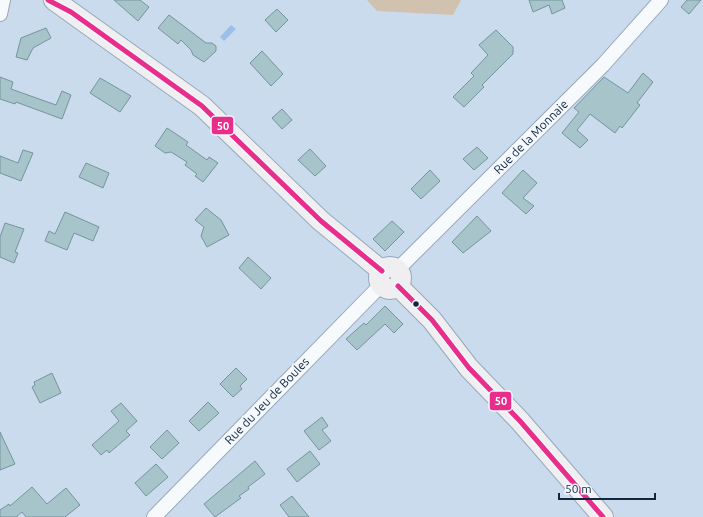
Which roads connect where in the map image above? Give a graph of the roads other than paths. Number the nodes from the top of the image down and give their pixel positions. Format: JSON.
{"nodes":[{"id":1,"x":3,"y":0,"type":"edge"},
{"id":2,"x":661,"y":0,"type":"edge"},
{"id":3,"x":53,"y":1,"type":"edge"},
{"id":4,"x":0,"y":14,"type":"edge"},
{"id":5,"x":390,"y":278,"type":"junction"},
{"id":6,"x":154,"y":517,"type":"edge"},
{"id":7,"x":603,"y":517,"type":"edge"}],
"edges":[{"from":1,"to":4,"type":"street"},
{"from":2,"to":5,"type":"street","name":"Rue de la Monnaie"},
{"from":3,"to":5,"type":"main road"},
{"from":5,"to":6,"type":"street","name":"Rue du Jeu de Boules"},
{"from":5,"to":7,"type":"main road"}]}
